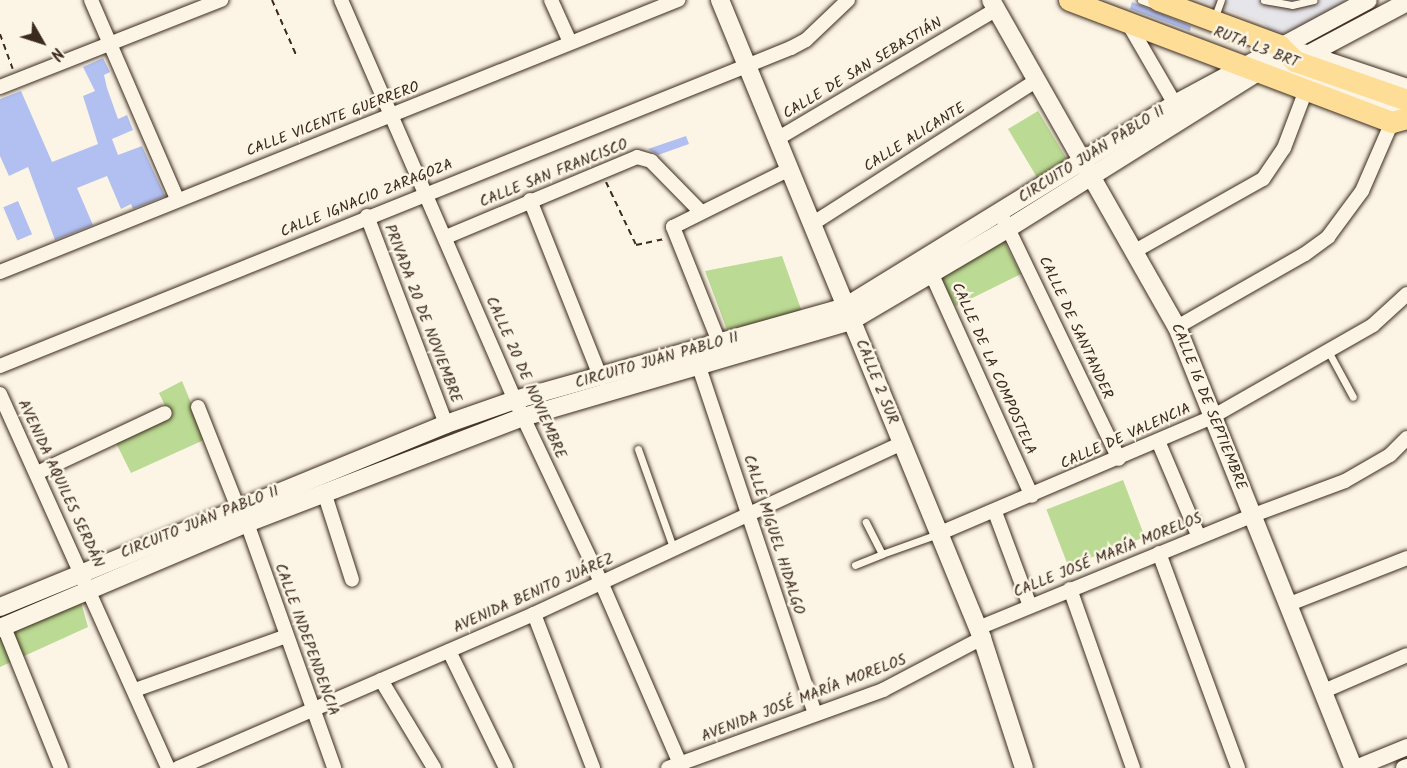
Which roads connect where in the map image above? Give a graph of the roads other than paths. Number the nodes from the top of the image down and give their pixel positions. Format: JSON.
{"nodes":[{"id":1,"x":91,"y":0,"type":"edge"},
{"id":2,"x":221,"y":0,"type":"edge"},
{"id":3,"x":341,"y":0,"type":"edge"},
{"id":4,"x":551,"y":0,"type":"edge"},
{"id":5,"x":678,"y":0,"type":"edge"},
{"id":6,"x":720,"y":0,"type":"edge"},
{"id":7,"x":848,"y":0,"type":"edge"},
{"id":8,"x":1070,"y":0,"type":"edge"},
{"id":9,"x":1094,"y":0,"type":"edge"},
{"id":10,"x":1141,"y":0,"type":"edge"},
{"id":11,"x":1158,"y":0,"type":"edge"},
{"id":12,"x":1221,"y":0,"type":"edge"},
{"id":13,"x":1264,"y":0,"type":"edge"},
{"id":14,"x":1313,"y":0,"type":"edge"},
{"id":15,"x":1368,"y":0,"type":"edge"},
{"id":16,"x":1407,"y":2,"type":"edge"},
{"id":17,"x":1187,"y":4,"type":"edge"},
{"id":18,"x":994,"y":5,"type":"edge"},
{"id":19,"x":833,"y":6,"type":"edge"},
{"id":20,"x":1214,"y":21,"type":"junction"},
{"id":21,"x":1128,"y":23,"type":"junction"},
{"id":22,"x":570,"y":42,"type":"junction"},
{"id":23,"x":111,"y":44,"type":"junction"},
{"id":24,"x":747,"y":64,"type":"junction"},
{"id":25,"x":1293,"y":67,"type":"junction"},
{"id":26,"x":1037,"y":80,"type":"junction"},
{"id":27,"x":0,"y":87,"type":"edge"},
{"id":28,"x":1407,"y":88,"type":"edge"},
{"id":29,"x":1175,"y":104,"type":"junction"},
{"id":30,"x":1405,"y":114,"type":"edge"},
{"id":31,"x":392,"y":115,"type":"junction"},
{"id":32,"x":777,"y":139,"type":"junction"},
{"id":33,"x":1087,"y":168,"type":"junction"},
{"id":34,"x":790,"y":169,"type":"junction"},
{"id":35,"x":426,"y":193,"type":"junction"},
{"id":36,"x":177,"y":199,"type":"junction"},
{"id":37,"x":530,"y":200,"type":"junction"},
{"id":38,"x":700,"y":211,"type":"junction"},
{"id":39,"x":367,"y":216,"type":"junction"},
{"id":40,"x":1004,"y":220,"type":"junction"},
{"id":41,"x":812,"y":224,"type":"junction"},
{"id":42,"x":446,"y":237,"type":"junction"},
{"id":43,"x":1135,"y":251,"type":"junction"},
{"id":44,"x":927,"y":265,"type":"junction"},
{"id":45,"x":0,"y":272,"type":"edge"},
{"id":46,"x":1407,"y":294,"type":"edge"},
{"id":47,"x":848,"y":314,"type":"junction"},
{"id":48,"x":1177,"y":327,"type":"junction"},
{"id":49,"x":719,"y":342,"type":"junction"},
{"id":50,"x":1328,"y":351,"type":"junction"},
{"id":51,"x":0,"y":366,"type":"edge"},
{"id":52,"x":699,"y":367,"type":"junction"},
{"id":53,"x":601,"y":378,"type":"junction"},
{"id":54,"x":0,"y":394,"type":"edge"},
{"id":55,"x":1353,"y":397,"type":"dead end"},
{"id":56,"x":515,"y":400,"type":"junction"},
{"id":57,"x":198,"y":406,"type":"dead end"},
{"id":58,"x":165,"y":413,"type":"dead end"},
{"id":59,"x":523,"y":417,"type":"junction"},
{"id":60,"x":1212,"y":417,"type":"junction"},
{"id":61,"x":446,"y":424,"type":"junction"},
{"id":62,"x":1407,"y":438,"type":"edge"},
{"id":63,"x":1158,"y":441,"type":"junction"},
{"id":64,"x":901,"y":444,"type":"junction"},
{"id":65,"x":638,"y":449,"type":"dead end"},
{"id":66,"x":1119,"y":459,"type":"junction"},
{"id":67,"x":37,"y":473,"type":"junction"},
{"id":68,"x":324,"y":492,"type":"junction"},
{"id":69,"x":1032,"y":496,"type":"junction"},
{"id":70,"x":995,"y":512,"type":"junction"},
{"id":71,"x":749,"y":514,"type":"junction"},
{"id":72,"x":243,"y":515,"type":"junction"},
{"id":73,"x":1251,"y":516,"type":"junction"},
{"id":74,"x":866,"y":522,"type":"dead end"},
{"id":75,"x":938,"y":534,"type":"junction"},
{"id":76,"x":1199,"y":537,"type":"junction"},
{"id":77,"x":674,"y":550,"type":"junction"},
{"id":78,"x":1159,"y":553,"type":"junction"},
{"id":79,"x":882,"y":554,"type":"junction"},
{"id":80,"x":1407,"y":558,"type":"edge"},
{"id":81,"x":855,"y":565,"type":"dead end"},
{"id":82,"x":82,"y":570,"type":"junction"},
{"id":83,"x":352,"y":580,"type":"dead end"},
{"id":84,"x":601,"y":582,"type":"junction"},
{"id":85,"x":90,"y":588,"type":"junction"},
{"id":86,"x":1070,"y":589,"type":"junction"},
{"id":87,"x":1287,"y":605,"type":"junction"},
{"id":88,"x":1030,"y":606,"type":"junction"},
{"id":89,"x":0,"y":607,"type":"edge"},
{"id":90,"x":534,"y":614,"type":"junction"},
{"id":91,"x":2,"y":628,"type":"edge"},
{"id":92,"x":980,"y":633,"type":"junction"},
{"id":93,"x":287,"y":636,"type":"junction"},
{"id":94,"x":448,"y":651,"type":"junction"},
{"id":95,"x":1407,"y":655,"type":"edge"},
{"id":96,"x":381,"y":680,"type":"junction"},
{"id":97,"x":135,"y":690,"type":"junction"},
{"id":98,"x":1324,"y":691,"type":"junction"},
{"id":99,"x":314,"y":710,"type":"junction"},
{"id":100,"x":815,"y":714,"type":"junction"},
{"id":101,"x":1407,"y":747,"type":"edge"},
{"id":102,"x":676,"y":766,"type":"edge"},
{"id":103,"x":61,"y":768,"type":"edge"},
{"id":104,"x":168,"y":768,"type":"edge"},
{"id":105,"x":178,"y":768,"type":"edge"},
{"id":106,"x":334,"y":768,"type":"edge"},
{"id":107,"x":434,"y":768,"type":"edge"},
{"id":108,"x":506,"y":768,"type":"edge"},
{"id":109,"x":593,"y":768,"type":"edge"},
{"id":110,"x":1024,"y":768,"type":"edge"},
{"id":111,"x":1133,"y":768,"type":"edge"},
{"id":112,"x":1238,"y":768,"type":"edge"},
{"id":113,"x":1355,"y":768,"type":"edge"}],
"edges":[{"from":1,"to":23,"type":"street"},
{"from":2,"to":23,"type":"street"},
{"from":3,"to":31,"type":"street","name":"CALLE 20 DE NOVIEMBRE"},
{"from":4,"to":22,"type":"street"},
{"from":5,"to":22,"type":"street","name":"CALLE VICENTE GUERRERO"},
{"from":6,"to":24,"type":"main road","name":"CALLE 2 SUR"},
{"from":7,"to":19,"type":"street","name":"CALLE IGNACIO ZARAGOZA"},
{"from":8,"to":21,"type":"main road"},
{"from":9,"to":25,"type":"lane","name":"RUTA L3 BRT"},
{"from":10,"to":25,"type":"lane"},
{"from":11,"to":17,"type":"main road"},
{"from":12,"to":20,"type":"lane"},
{"from":13,"to":14,"type":"lane"},
{"from":15,"to":25,"type":"main road","name":"CIRCUITO JUAN PABLO II"},
{"from":16,"to":25,"type":"main road","name":"CIRCUITO JUAN PABLO II"},
{"from":17,"to":20,"type":"main road"},
{"from":18,"to":26,"type":"main road","name":"CALLE 16 DE SEPTIEMBRE"},
{"from":18,"to":32,"type":"street","name":"CALLE DE SAN SEBASTIÁN"},
{"from":19,"to":24,"type":"street","name":"CALLE IGNACIO ZARAGOZA"},
{"from":20,"to":25,"type":"main road"},
{"from":21,"to":25,"type":"main road"},
{"from":21,"to":29,"type":"street"},
{"from":22,"to":31,"type":"street","name":"CALLE VICENTE GUERRERO"},
{"from":23,"to":27,"type":"street"},
{"from":23,"to":36,"type":"street"},
{"from":24,"to":32,"type":"main road","name":"CALLE 2 SUR"},
{"from":24,"to":35,"type":"street","name":"CALLE IGNACIO ZARAGOZA"},
{"from":25,"to":28,"type":"main road"},
{"from":25,"to":29,"type":"main road","name":"CIRCUITO JUAN PABLO II"},
{"from":25,"to":30,"type":"main road"},
{"from":25,"to":30,"type":"lane"},
{"from":25,"to":33,"type":"main road","name":"CIRCUITO JUAN PABLO II"},
{"from":25,"to":43,"type":"street"},
{"from":26,"to":33,"type":"main road","name":"CALLE 16 DE SEPTIEMBRE"},
{"from":26,"to":41,"type":"street","name":"CALLE ALICANTE"},
{"from":29,"to":33,"type":"main road","name":"CIRCUITO JUAN PABLO II"},
{"from":30,"to":48,"type":"street"},
{"from":31,"to":35,"type":"street","name":"CALLE 20 DE NOVIEMBRE"},
{"from":31,"to":36,"type":"street","name":"CALLE VICENTE GUERRERO"},
{"from":32,"to":34,"type":"main road","name":"CALLE 2 SUR"},
{"from":33,"to":40,"type":"main road","name":"CIRCUITO JUAN PABLO II"},
{"from":33,"to":43,"type":"main road","name":"CALLE 16 DE SEPTIEMBRE"},
{"from":34,"to":38,"type":"street"},
{"from":34,"to":41,"type":"main road","name":"CALLE 2 SUR"},
{"from":35,"to":39,"type":"street","name":"CALLE IGNACIO ZARAGOZA"},
{"from":35,"to":42,"type":"street","name":"CALLE 20 DE NOVIEMBRE"},
{"from":36,"to":45,"type":"street","name":"CALLE VICENTE GUERRERO"},
{"from":37,"to":38,"type":"street","name":"CALLE SAN FRANCISCO"},
{"from":37,"to":42,"type":"street","name":"CALLE SAN FRANCISCO"},
{"from":37,"to":53,"type":"street"},
{"from":38,"to":49,"type":"street"},
{"from":39,"to":51,"type":"street","name":"CALLE IGNACIO ZARAGOZA"},
{"from":39,"to":61,"type":"street","name":"PRIVADA 20 DE NOVIEMBRE"},
{"from":40,"to":44,"type":"main road","name":"CIRCUITO JUAN PABLO II"},
{"from":40,"to":66,"type":"street","name":"CALLE DE SANTANDER"},
{"from":41,"to":47,"type":"main road","name":"CALLE 2 SUR"},
{"from":42,"to":56,"type":"street","name":"CALLE 20 DE NOVIEMBRE"},
{"from":43,"to":48,"type":"main road","name":"CALLE 16 DE SEPTIEMBRE"},
{"from":44,"to":47,"type":"main road","name":"CIRCUITO JUAN PABLO II"},
{"from":44,"to":69,"type":"street","name":"CALLE DE LA COMPOSTELA"},
{"from":46,"to":50,"type":"street","name":"CALLE DE VALENCIA"},
{"from":47,"to":49,"type":"main road","name":"CIRCUITO JUAN PABLO II"},
{"from":47,"to":52,"type":"main road","name":"CIRCUITO JUAN PABLO II"},
{"from":47,"to":64,"type":"main road","name":"CALLE 2 SUR"},
{"from":48,"to":60,"type":"main road","name":"CALLE 16 DE SEPTIEMBRE"},
{"from":49,"to":53,"type":"main road","name":"CIRCUITO JUAN PABLO II"},
{"from":50,"to":55,"type":"lane"},
{"from":50,"to":60,"type":"street","name":"CALLE DE VALENCIA"},
{"from":52,"to":59,"type":"main road","name":"CIRCUITO JUAN PABLO II"},
{"from":52,"to":71,"type":"street","name":"CALLE MIGUEL HIDALGO"},
{"from":53,"to":56,"type":"main road","name":"CIRCUITO JUAN PABLO II"},
{"from":54,"to":67,"type":"street","name":"AVENIDA AQUILES SERDÁN"},
{"from":56,"to":59,"type":"street","name":"CALLE 20 DE NOVIEMBRE"},
{"from":56,"to":61,"type":"main road","name":"CIRCUITO JUAN PABLO II"},
{"from":57,"to":72,"type":"street","name":"CALLE INDEPENDENCIA"},
{"from":58,"to":67,"type":"street"},
{"from":59,"to":68,"type":"main road","name":"CIRCUITO JUAN PABLO II"},
{"from":59,"to":84,"type":"street","name":"CALLE 20 DE NOVIEMBRE"},
{"from":60,"to":63,"type":"street","name":"CALLE DE VALENCIA"},
{"from":60,"to":73,"type":"main road","name":"CALLE 16 DE SEPTIEMBRE"},
{"from":61,"to":72,"type":"main road","name":"CIRCUITO JUAN PABLO II"},
{"from":62,"to":73,"type":"street","name":"CALLE JOSÉ MARÍA MORELOS"},
{"from":63,"to":66,"type":"street","name":"CALLE DE VALENCIA"},
{"from":63,"to":76,"type":"street"},
{"from":64,"to":71,"type":"street","name":"AVENIDA BENITO JUÁREZ"},
{"from":64,"to":75,"type":"main road","name":"CALLE 2 SUR"},
{"from":65,"to":77,"type":"lane"},
{"from":66,"to":69,"type":"street","name":"CALLE DE VALENCIA"},
{"from":67,"to":82,"type":"street","name":"AVENIDA AQUILES SERDÁN"},
{"from":68,"to":72,"type":"main road","name":"CIRCUITO JUAN PABLO II"},
{"from":68,"to":83,"type":"street"},
{"from":69,"to":70,"type":"street","name":"CALLE DE VALENCIA"},
{"from":70,"to":75,"type":"street","name":"CALLE DE VALENCIA"},
{"from":70,"to":88,"type":"street"},
{"from":71,"to":77,"type":"street","name":"AVENIDA BENITO JUÁREZ"},
{"from":71,"to":100,"type":"street","name":"CALLE MIGUEL HIDALGO"},
{"from":72,"to":82,"type":"main road","name":"CIRCUITO JUAN PABLO II"},
{"from":72,"to":85,"type":"main road","name":"CIRCUITO JUAN PABLO II"},
{"from":72,"to":93,"type":"street","name":"CALLE INDEPENDENCIA"},
{"from":73,"to":76,"type":"street","name":"CALLE JOSÉ MARÍA MORELOS"},
{"from":73,"to":87,"type":"main road","name":"CALLE 16 DE SEPTIEMBRE"},
{"from":74,"to":79,"type":"lane"},
{"from":75,"to":79,"type":"lane"},
{"from":75,"to":92,"type":"main road","name":"CALLE 2 SUR"},
{"from":76,"to":78,"type":"street","name":"CALLE JOSÉ MARÍA MORELOS"},
{"from":77,"to":84,"type":"street","name":"AVENIDA BENITO JUÁREZ"},
{"from":78,"to":86,"type":"street","name":"CALLE JOSÉ MARÍA MORELOS"},
{"from":78,"to":112,"type":"street"},
{"from":79,"to":81,"type":"lane"},
{"from":80,"to":87,"type":"street"},
{"from":82,"to":85,"type":"street","name":"AVENIDA AQUILES SERDÁN"},
{"from":82,"to":89,"type":"main road","name":"CIRCUITO JUAN PABLO II"},
{"from":84,"to":90,"type":"street","name":"AVENIDA BENITO JUÁREZ"},
{"from":84,"to":102,"type":"street","name":"CALLE 20 DE NOVIEMBRE"},
{"from":85,"to":91,"type":"main road","name":"CIRCUITO JUAN PABLO II"},
{"from":85,"to":97,"type":"street","name":"AVENIDA AQUILES SERDÁN"},
{"from":86,"to":88,"type":"street","name":"CALLE JOSÉ MARÍA MORELOS"},
{"from":86,"to":111,"type":"street"},
{"from":87,"to":98,"type":"main road","name":"CALLE 16 DE SEPTIEMBRE"},
{"from":88,"to":92,"type":"street","name":"CALLE JOSÉ MARÍA MORELOS"},
{"from":90,"to":94,"type":"street","name":"AVENIDA BENITO JUÁREZ"},
{"from":90,"to":109,"type":"street"},
{"from":91,"to":103,"type":"street"},
{"from":92,"to":100,"type":"street","name":"AVENIDA JOSÉ MARÍA MORELOS"},
{"from":92,"to":110,"type":"main road","name":"CALLE 2 SUR"},
{"from":93,"to":97,"type":"street"},
{"from":93,"to":99,"type":"street","name":"CALLE INDEPENDENCIA"},
{"from":94,"to":96,"type":"street","name":"AVENIDA BENITO JUÁREZ"},
{"from":94,"to":108,"type":"street"},
{"from":95,"to":98,"type":"street"},
{"from":96,"to":99,"type":"street","name":"AVENIDA BENITO JUÁREZ"},
{"from":96,"to":107,"type":"street"},
{"from":97,"to":104,"type":"street","name":"AVENIDA AQUILES SERDÁN"},
{"from":98,"to":113,"type":"main road","name":"CALLE 16 DE SEPTIEMBRE"},
{"from":99,"to":105,"type":"street","name":"AVENIDA BENITO JUÁREZ"},
{"from":99,"to":106,"type":"street","name":"CALLE INDEPENDENCIA"},
{"from":100,"to":102,"type":"street","name":"AVENIDA JOSÉ MARÍA MORELOS"},
{"from":101,"to":113,"type":"street"}]}
